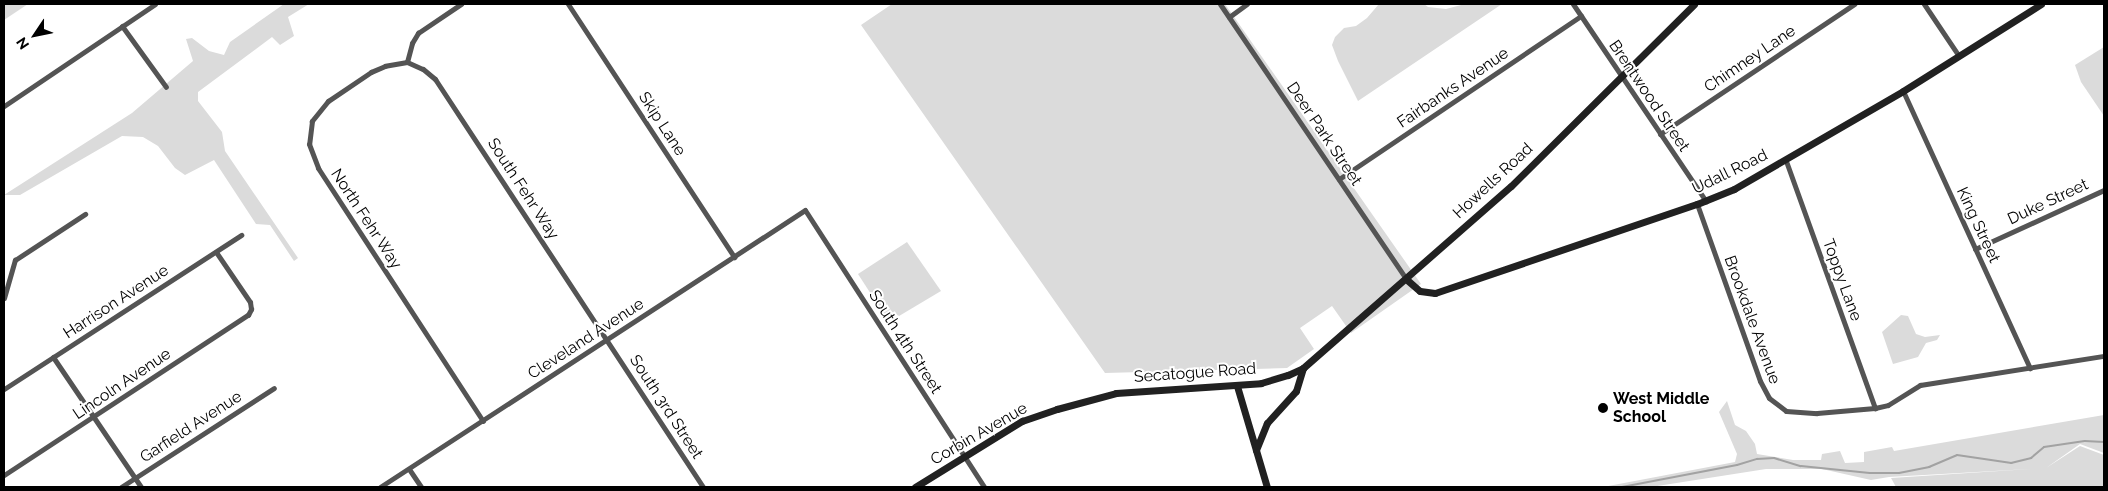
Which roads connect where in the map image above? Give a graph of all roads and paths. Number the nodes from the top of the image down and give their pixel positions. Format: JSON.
{"nodes":[{"id":1,"x":155,"y":4,"type":"edge"},
{"id":2,"x":462,"y":4,"type":"edge"},
{"id":3,"x":568,"y":4,"type":"edge"},
{"id":4,"x":1220,"y":4,"type":"edge"},
{"id":5,"x":1248,"y":4,"type":"edge"},
{"id":6,"x":1573,"y":4,"type":"edge"},
{"id":7,"x":1694,"y":4,"type":"edge"},
{"id":8,"x":1854,"y":4,"type":"edge"},
{"id":9,"x":1924,"y":4,"type":"edge"},
{"id":10,"x":2041,"y":4,"type":"edge"},
{"id":11,"x":1228,"y":16,"type":"junction"},
{"id":12,"x":1581,"y":16,"type":"junction"},
{"id":13,"x":122,"y":26,"type":"junction"},
{"id":14,"x":1959,"y":56,"type":"junction"},
{"id":15,"x":407,"y":62,"type":"junction"},
{"id":16,"x":1620,"y":75,"type":"junction"},
{"id":17,"x":166,"y":87,"type":"dead end"},
{"id":18,"x":1903,"y":91,"type":"junction"},
{"id":19,"x":4,"y":106,"type":"edge"},
{"id":20,"x":1660,"y":134,"type":"junction"},
{"id":21,"x":1786,"y":161,"type":"junction"},
{"id":22,"x":1339,"y":179,"type":"junction"},
{"id":23,"x":2104,"y":190,"type":"edge"},
{"id":24,"x":1706,"y":201,"type":"junction"},
{"id":25,"x":1697,"y":204,"type":"junction"},
{"id":26,"x":805,"y":210,"type":"joint"},
{"id":27,"x":85,"y":214,"type":"dead end"},
{"id":28,"x":241,"y":235,"type":"dead end"},
{"id":29,"x":1975,"y":249,"type":"junction"},
{"id":30,"x":216,"y":252,"type":"junction"},
{"id":31,"x":734,"y":257,"type":"junction"},
{"id":32,"x":1406,"y":279,"type":"junction"},
{"id":33,"x":4,"y":298,"type":"edge"},
{"id":34,"x":608,"y":340,"type":"junction"},
{"id":35,"x":2104,"y":356,"type":"edge"},
{"id":36,"x":53,"y":358,"type":"junction"},
{"id":37,"x":1303,"y":368,"type":"junction"},
{"id":38,"x":2030,"y":368,"type":"junction"},
{"id":39,"x":1237,"y":386,"type":"junction"},
{"id":40,"x":274,"y":388,"type":"dead end"},
{"id":41,"x":4,"y":389,"type":"edge"},
{"id":42,"x":1116,"y":393,"type":"joint"},
{"id":43,"x":1874,"y":408,"type":"junction"},
{"id":44,"x":94,"y":418,"type":"junction"},
{"id":45,"x":483,"y":421,"type":"junction"},
{"id":46,"x":1256,"y":450,"type":"junction"},
{"id":47,"x":964,"y":456,"type":"junction"},
{"id":48,"x":409,"y":469,"type":"junction"},
{"id":49,"x":4,"y":475,"type":"edge"},
{"id":50,"x":135,"y":478,"type":"junction"},
{"id":51,"x":121,"y":487,"type":"edge"},
{"id":52,"x":141,"y":487,"type":"edge"},
{"id":53,"x":380,"y":487,"type":"edge"},
{"id":54,"x":421,"y":487,"type":"edge"},
{"id":55,"x":703,"y":487,"type":"edge"},
{"id":56,"x":915,"y":487,"type":"edge"},
{"id":57,"x":984,"y":487,"type":"edge"},
{"id":58,"x":1267,"y":487,"type":"edge"}],
"edges":[{"from":1,"to":13,"type":"street"},
{"from":2,"to":15,"type":"street"},
{"from":3,"to":31,"type":"street","name":"Skip Lane"},
{"from":4,"to":11,"type":"street","name":"Deer Park Street"},
{"from":5,"to":11,"type":"street"},
{"from":6,"to":12,"type":"street","name":"Brentwood Street"},
{"from":7,"to":16,"type":"street","name":"Howells Road"},
{"from":8,"to":20,"type":"street","name":"Chimney Lane"},
{"from":9,"to":14,"type":"street"},
{"from":10,"to":14,"type":"street","name":"Udall Road"},
{"from":11,"to":22,"type":"street","name":"Deer Park Street"},
{"from":12,"to":16,"type":"street","name":"Brentwood Street"},
{"from":12,"to":22,"type":"street","name":"Fairbanks Avenue"},
{"from":13,"to":17,"type":"street"},
{"from":13,"to":19,"type":"street"},
{"from":14,"to":18,"type":"street","name":"Udall Road"},
{"from":15,"to":34,"type":"street","name":"South Fehr Way"},
{"from":15,"to":45,"type":"street","name":"North Fehr Way"},
{"from":16,"to":20,"type":"street","name":"Brentwood Street"},
{"from":16,"to":32,"type":"street","name":"Howells Road"},
{"from":18,"to":21,"type":"street","name":"Udall Road"},
{"from":18,"to":29,"type":"street","name":"King Street"},
{"from":20,"to":24,"type":"street","name":"Brentwood Street"},
{"from":21,"to":24,"type":"street","name":"Udall Road"},
{"from":21,"to":43,"type":"street","name":"Toppy Lane"},
{"from":22,"to":32,"type":"street","name":"Deer Park Street"},
{"from":23,"to":29,"type":"street","name":"Duke Street"},
{"from":24,"to":25,"type":"street","name":"Udall Road"},
{"from":25,"to":32,"type":"street","name":"Udall Road"},
{"from":25,"to":43,"type":"street","name":"Brookdale Avenue"},
{"from":26,"to":31,"type":"street","name":"Cleveland Avenue"},
{"from":26,"to":47,"type":"street","name":"South 4th Street"},
{"from":27,"to":33,"type":"street"},
{"from":28,"to":30,"type":"street","name":"Harrison Avenue"},
{"from":29,"to":38,"type":"street","name":"King Street"},
{"from":30,"to":36,"type":"street","name":"Harrison Avenue"},
{"from":30,"to":44,"type":"street","name":"Lincoln Avenue"},
{"from":31,"to":34,"type":"street","name":"Cleveland Avenue"},
{"from":32,"to":37,"type":"street","name":"Howells Road"},
{"from":34,"to":45,"type":"street","name":"Cleveland Avenue"},
{"from":34,"to":55,"type":"street","name":"South 3rd Street"},
{"from":35,"to":38,"type":"street","name":"Brookdale Avenue"},
{"from":36,"to":41,"type":"street","name":"Harrison Avenue"},
{"from":36,"to":44,"type":"street"},
{"from":37,"to":39,"type":"street","name":"Secatogue Road"},
{"from":37,"to":46,"type":"street"},
{"from":38,"to":43,"type":"street","name":"Brookdale Avenue"},
{"from":39,"to":42,"type":"street","name":"Secatogue Road"},
{"from":39,"to":46,"type":"street"},
{"from":40,"to":50,"type":"street","name":"Garfield Avenue"},
{"from":42,"to":47,"type":"street","name":"Corbin Avenue"},
{"from":44,"to":49,"type":"street","name":"Lincoln Avenue"},
{"from":44,"to":50,"type":"street"},
{"from":45,"to":48,"type":"street","name":"Cleveland Avenue"},
{"from":46,"to":58,"type":"street"},
{"from":47,"to":56,"type":"street","name":"Corbin Avenue"},
{"from":47,"to":57,"type":"street","name":"South 4th Street"},
{"from":48,"to":53,"type":"street","name":"Cleveland Avenue"},
{"from":48,"to":54,"type":"street"},
{"from":50,"to":51,"type":"street","name":"Garfield Avenue"},
{"from":50,"to":52,"type":"street"}]}
